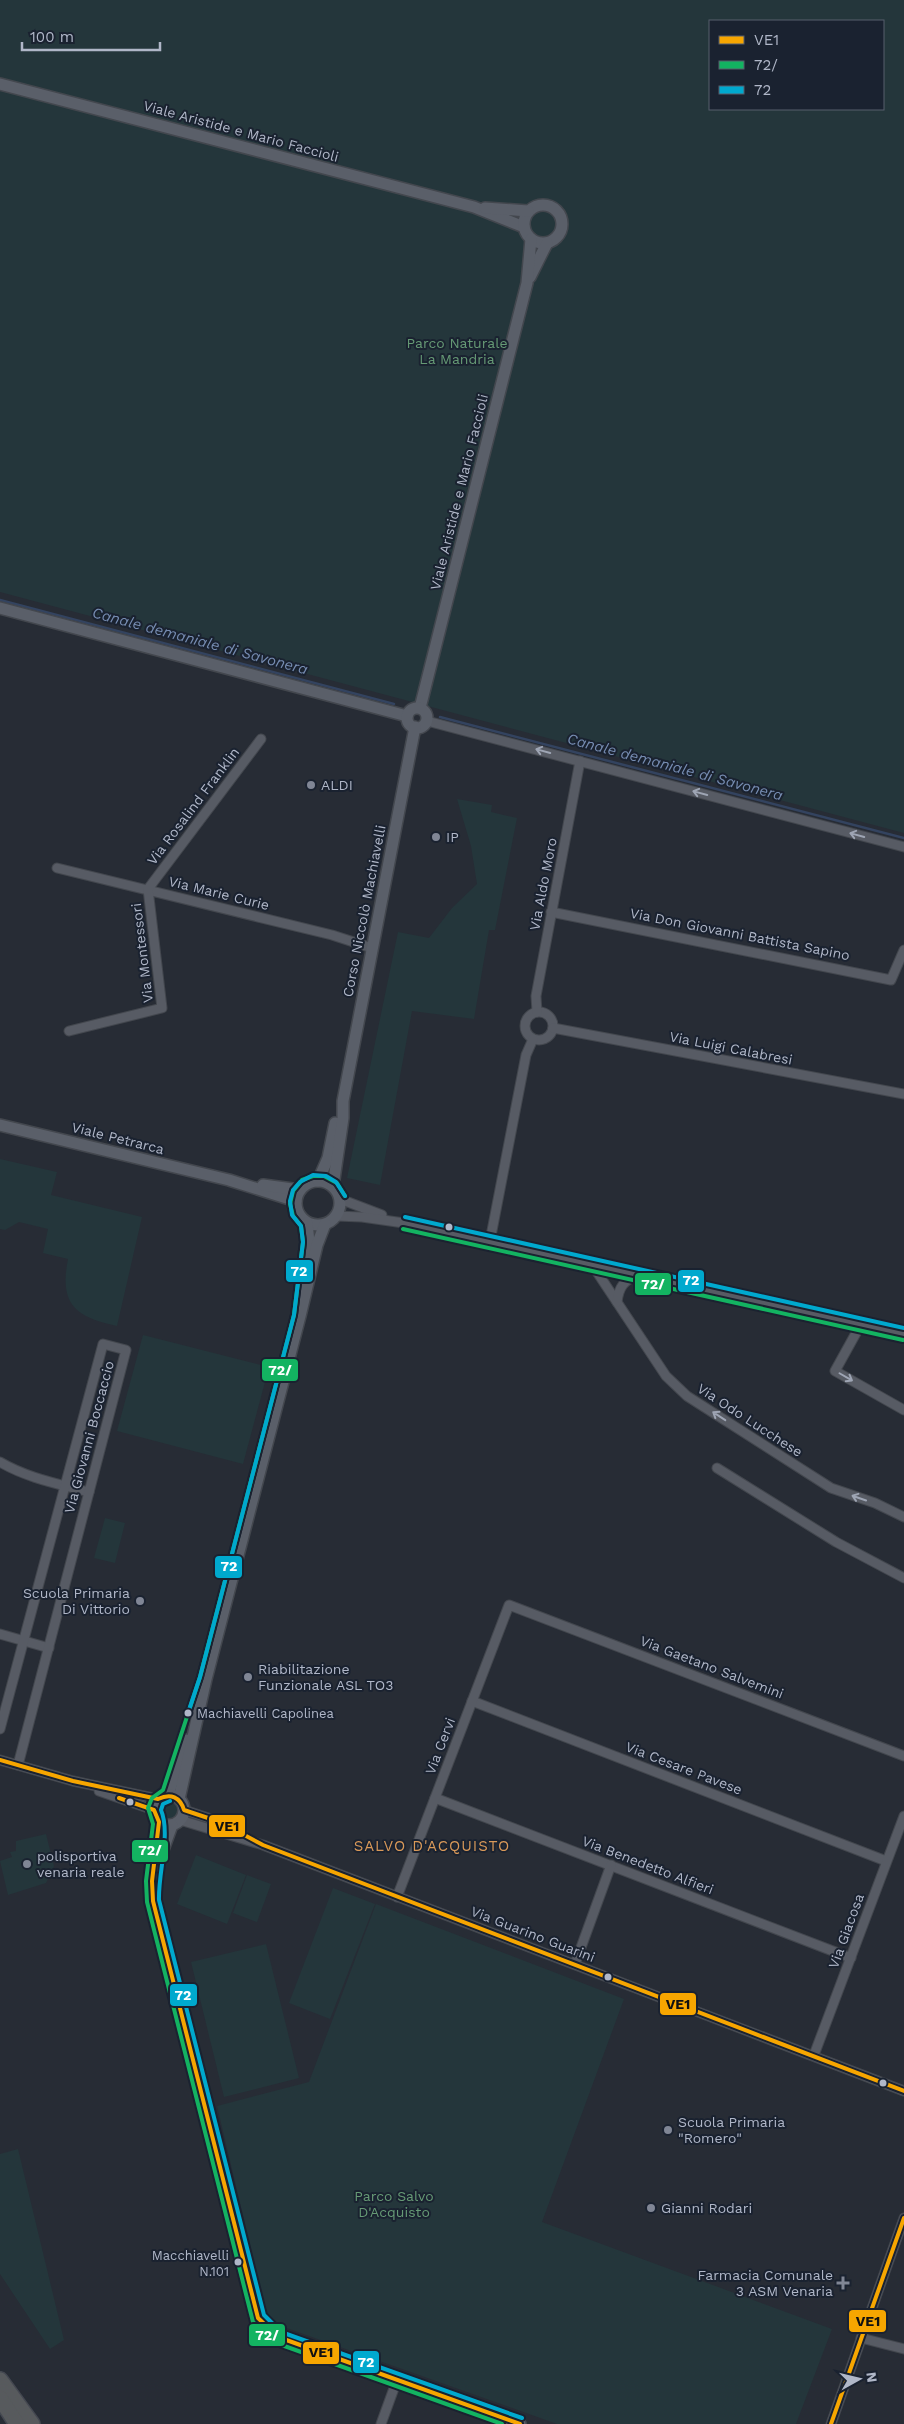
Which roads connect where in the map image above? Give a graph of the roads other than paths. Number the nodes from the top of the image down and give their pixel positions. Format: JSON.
{"nodes":[{"id":1,"x":0,"y":84,"type":"edge"},
{"id":2,"x":474,"y":207,"type":"junction"},
{"id":3,"x":528,"y":211,"type":"junction"},
{"id":4,"x":524,"y":227,"type":"junction"},
{"id":5,"x":531,"y":239,"type":"junction"},
{"id":6,"x":547,"y":243,"type":"junction"},
{"id":7,"x":528,"y":283,"type":"junction"},
{"id":8,"x":0,"y":608,"type":"edge"},
{"id":9,"x":420,"y":708,"type":"junction"},
{"id":10,"x":407,"y":716,"type":"junction"},
{"id":11,"x":426,"y":720,"type":"junction"},
{"id":12,"x":415,"y":728,"type":"junction"},
{"id":13,"x":261,"y":739,"type":"dead end"},
{"id":14,"x":580,"y":761,"type":"junction"},
{"id":15,"x":904,"y":847,"type":"edge"},
{"id":16,"x":57,"y":868,"type":"dead end"},
{"id":17,"x":148,"y":890,"type":"junction"},
{"id":18,"x":551,"y":912,"type":"junction"},
{"id":19,"x":372,"y":948,"type":"junction"},
{"id":20,"x":904,"y":950,"type":"edge"},
{"id":21,"x":537,"y":1012,"type":"junction"},
{"id":22,"x":554,"y":1028,"type":"junction"},
{"id":23,"x":69,"y":1031,"type":"dead end"},
{"id":24,"x":533,"y":1039,"type":"junction"},
{"id":25,"x":904,"y":1094,"type":"edge"},
{"id":26,"x":343,"y":1101,"type":"junction"},
{"id":27,"x":0,"y":1125,"type":"edge"},
{"id":28,"x":318,"y":1181,"type":"junction"},
{"id":29,"x":333,"y":1186,"type":"junction"},
{"id":30,"x":298,"y":1195,"type":"junction"},
{"id":31,"x":340,"y":1198,"type":"junction"},
{"id":32,"x":336,"y":1216,"type":"junction"},
{"id":33,"x":307,"y":1223,"type":"junction"},
{"id":34,"x":404,"y":1223,"type":"junction"},
{"id":35,"x":324,"y":1224,"type":"junction"},
{"id":36,"x":490,"y":1241,"type":"junction"},
{"id":37,"x":592,"y":1263,"type":"junction"},
{"id":38,"x":638,"y":1274,"type":"junction"},
{"id":39,"x":617,"y":1302,"type":"junction"},
{"id":40,"x":300,"y":1316,"type":"junction"},
{"id":41,"x":861,"y":1324,"type":"junction"},
{"id":42,"x":904,"y":1334,"type":"edge"},
{"id":43,"x":904,"y":1410,"type":"edge"},
{"id":44,"x":0,"y":1462,"type":"edge"},
{"id":45,"x":717,"y":1468,"type":"dead end"},
{"id":46,"x":65,"y":1486,"type":"junction"},
{"id":47,"x":89,"y":1492,"type":"junction"},
{"id":48,"x":904,"y":1517,"type":"edge"},
{"id":49,"x":904,"y":1578,"type":"edge"},
{"id":50,"x":509,"y":1605,"type":"joint"},
{"id":51,"x":0,"y":1634,"type":"edge"},
{"id":52,"x":24,"y":1641,"type":"junction"},
{"id":53,"x":49,"y":1648,"type":"junction"},
{"id":54,"x":472,"y":1701,"type":"junction"},
{"id":55,"x":0,"y":1729,"type":"edge"},
{"id":56,"x":904,"y":1756,"type":"edge"},
{"id":57,"x":0,"y":1760,"type":"edge"},
{"id":58,"x":18,"y":1765,"type":"junction"},
{"id":59,"x":73,"y":1781,"type":"junction"},
{"id":60,"x":435,"y":1798,"type":"junction"},
{"id":61,"x":174,"y":1808,"type":"junction"},
{"id":62,"x":154,"y":1810,"type":"junction"},
{"id":63,"x":904,"y":1816,"type":"edge"},
{"id":64,"x":160,"y":1822,"type":"junction"},
{"id":65,"x":886,"y":1861,"type":"junction"},
{"id":66,"x":611,"y":1865,"type":"junction"},
{"id":67,"x":154,"y":1871,"type":"junction"},
{"id":68,"x":397,"y":1897,"type":"junction"},
{"id":69,"x":851,"y":1958,"type":"junction"},
{"id":70,"x":574,"y":1964,"type":"junction"},
{"id":71,"x":814,"y":2055,"type":"junction"},
{"id":72,"x":904,"y":2091,"type":"edge"},
{"id":73,"x":904,"y":2218,"type":"edge"},
{"id":74,"x":862,"y":2338,"type":"junction"},
{"id":75,"x":904,"y":2349,"type":"edge"},
{"id":76,"x":0,"y":2380,"type":"edge"},
{"id":77,"x":397,"y":2380,"type":"junction"},
{"id":78,"x":0,"y":2398,"type":"edge"},
{"id":79,"x":16,"y":2424,"type":"edge"},
{"id":80,"x":32,"y":2424,"type":"edge"},
{"id":81,"x":380,"y":2424,"type":"edge"},
{"id":82,"x":520,"y":2424,"type":"edge"},
{"id":83,"x":831,"y":2424,"type":"edge"}],
"edges":[{"from":1,"to":2,"type":"street","name":"Viale Aristide e Mario Faccioli"},
{"from":2,"to":3,"type":"street","name":"Viale Aristide e Mario Faccioli"},
{"from":2,"to":4,"type":"street","name":"Viale Aristide e Mario Faccioli"},
{"from":3,"to":4,"type":"street"},
{"from":3,"to":6,"type":"street"},
{"from":4,"to":5,"type":"street"},
{"from":5,"to":6,"type":"street"},
{"from":5,"to":7,"type":"street","name":"Viale Aristide e Mario Faccioli"},
{"from":6,"to":7,"type":"street","name":"Viale Aristide e Mario Faccioli"},
{"from":7,"to":9,"type":"street","name":"Viale Aristide e Mario Faccioli"},
{"from":8,"to":10,"type":"street"},
{"from":9,"to":10,"type":"street"},
{"from":9,"to":11,"type":"street"},
{"from":10,"to":12,"type":"street"},
{"from":11,"to":12,"type":"street"},
{"from":14,"to":11,"type":"street","one_way":true},
{"from":12,"to":19,"type":"street","name":"Corso Niccolò Machiavelli"},
{"from":13,"to":17,"type":"street","name":"Via Rosalind Franklin"},
{"from":15,"to":14,"type":"street","one_way":true},
{"from":14,"to":18,"type":"street","name":"Via Aldo Moro"},
{"from":16,"to":17,"type":"street","name":"Via Marie Curie"},
{"from":17,"to":19,"type":"street","name":"Via Marie Curie"},
{"from":17,"to":23,"type":"street","name":"Via Montessori"},
{"from":18,"to":20,"type":"street","name":"Via Don Giovanni Battista Sapino"},
{"from":18,"to":21,"type":"street","name":"Via Aldo Moro"},
{"from":19,"to":26,"type":"street","name":"Corso Niccolò Machiavelli"},
{"from":21,"to":22,"type":"street"},
{"from":21,"to":24,"type":"street"},
{"from":22,"to":24,"type":"street"},
{"from":22,"to":25,"type":"street","name":"Via Luigi Calabresi"},
{"from":24,"to":36,"type":"street"},
{"from":26,"to":28,"type":"street","name":"Corso Niccolò Machiavelli"},
{"from":26,"to":29,"type":"street","name":"Corso Niccolò Machiavelli"},
{"from":27,"to":30,"type":"street","name":"Viale Petrarca"},
{"from":28,"to":29,"type":"street"},
{"from":28,"to":30,"type":"street"},
{"from":29,"to":31,"type":"street"},
{"from":30,"to":33,"type":"street"},
{"from":31,"to":32,"type":"street"},
{"from":31,"to":34,"type":"street"},
{"from":32,"to":34,"type":"street"},
{"from":32,"to":35,"type":"street"},
{"from":33,"to":35,"type":"street"},
{"from":33,"to":40,"type":"street"},
{"from":34,"to":36,"type":"street"},
{"from":35,"to":40,"type":"street"},
{"from":36,"to":37,"type":"street"},
{"from":37,"to":38,"type":"street"},
{"from":37,"to":39,"type":"street","name":"Via Odo Lucchese"},
{"from":38,"to":39,"type":"street"},
{"from":38,"to":41,"type":"street"},
{"from":48,"to":39,"type":"street","name":"Via Odo Lucchese","one_way":true},
{"from":40,"to":61,"type":"street"},
{"from":41,"to":42,"type":"street"},
{"from":41,"to":43,"type":"street","one_way":true},
{"from":44,"to":46,"type":"street"},
{"from":45,"to":49,"type":"street"},
{"from":46,"to":47,"type":"street"},
{"from":46,"to":47,"type":"street","name":"Via Giovanni Boccaccio"},
{"from":46,"to":52,"type":"street","name":"Via Giovanni Boccaccio"},
{"from":47,"to":53,"type":"street","name":"Via Giovanni Boccaccio"},
{"from":50,"to":54,"type":"street","name":"Via Cervi"},
{"from":50,"to":56,"type":"street","name":"Via Gaetano Salvemini"},
{"from":51,"to":52,"type":"street"},
{"from":52,"to":53,"type":"street"},
{"from":52,"to":55,"type":"street","name":"Via Giovanni Boccaccio"},
{"from":53,"to":58,"type":"street","name":"Via Giovanni Boccaccio"},
{"from":54,"to":60,"type":"street","name":"Via Cervi"},
{"from":54,"to":65,"type":"street","name":"Via Cesare Pavese"},
{"from":57,"to":58,"type":"street"},
{"from":58,"to":59,"type":"street"},
{"from":59,"to":61,"type":"street","name":"Via Guarino Guarini"},
{"from":59,"to":62,"type":"street"},
{"from":60,"to":66,"type":"street","name":"Via Benedetto Alfieri"},
{"from":60,"to":68,"type":"street","name":"Via Cervi"},
{"from":61,"to":62,"type":"street"},
{"from":61,"to":64,"type":"street"},
{"from":61,"to":67,"type":"street"},
{"from":61,"to":68,"type":"street","name":"Via Guarino Guarini"},
{"from":62,"to":64,"type":"street"},
{"from":63,"to":65,"type":"street","name":"Via Giacosa"},
{"from":64,"to":67,"type":"street"},
{"from":65,"to":69,"type":"street","name":"Via Giacosa"},
{"from":66,"to":69,"type":"street","name":"Via Benedetto Alfieri"},
{"from":66,"to":70,"type":"street"},
{"from":67,"to":77,"type":"street"},
{"from":68,"to":70,"type":"street","name":"Via Guarino Guarini"},
{"from":69,"to":71,"type":"street","name":"Via Giacosa"},
{"from":70,"to":71,"type":"street","name":"Via Guarino Guarini"},
{"from":71,"to":72,"type":"street","name":"Via Guarino Guarini"},
{"from":73,"to":74,"type":"street"},
{"from":74,"to":75,"type":"street"},
{"from":74,"to":83,"type":"street"},
{"from":76,"to":80,"type":"highway"},
{"from":77,"to":81,"type":"street"},
{"from":77,"to":82,"type":"street"},
{"from":78,"to":79,"type":"highway"}]}
